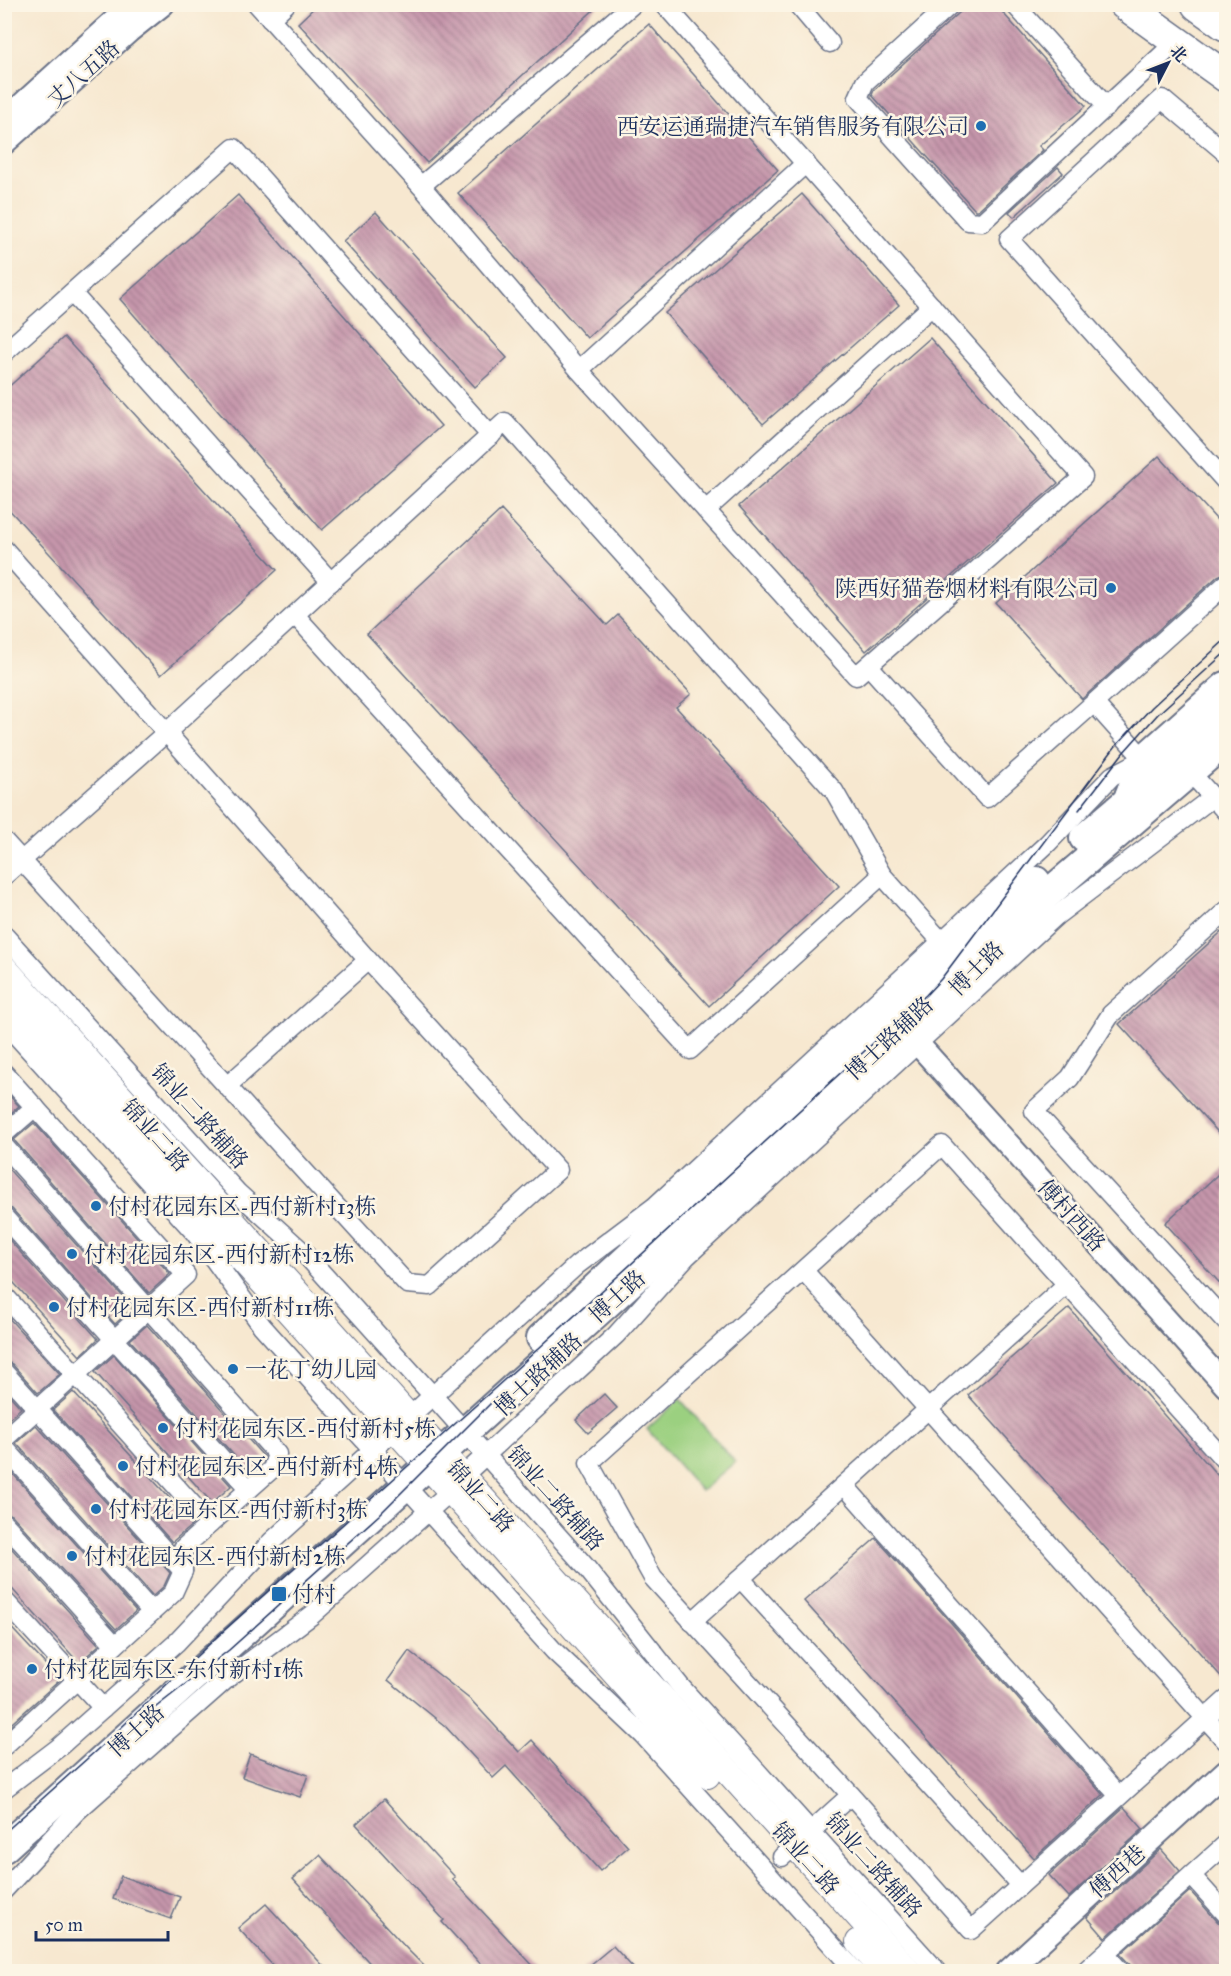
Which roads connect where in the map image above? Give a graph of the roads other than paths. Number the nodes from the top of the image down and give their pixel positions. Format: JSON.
{"nodes":[{"id":1,"x":133,"y":4,"type":"edge"},
{"id":2,"x":163,"y":4,"type":"edge"},
{"id":3,"x":257,"y":4,"type":"edge"},
{"id":4,"x":286,"y":4,"type":"edge"},
{"id":5,"x":633,"y":4,"type":"edge"},
{"id":6,"x":664,"y":4,"type":"edge"},
{"id":7,"x":797,"y":4,"type":"edge"},
{"id":8,"x":951,"y":4,"type":"edge"},
{"id":9,"x":1014,"y":4,"type":"edge"},
{"id":10,"x":1124,"y":4,"type":"edge"},
{"id":11,"x":1198,"y":4,"type":"edge"},
{"id":12,"x":270,"y":19,"type":"junction"},
{"id":13,"x":1227,"y":24,"type":"edge"},
{"id":14,"x":1177,"y":41,"type":"junction"},
{"id":15,"x":830,"y":43,"type":"dead end"},
{"id":16,"x":1227,"y":77,"type":"edge"},
{"id":17,"x":1107,"y":107,"type":"junction"},
{"id":18,"x":4,"y":121,"type":"edge"},
{"id":19,"x":4,"y":143,"type":"edge"},
{"id":20,"x":1227,"y":153,"type":"edge"},
{"id":21,"x":806,"y":163,"type":"junction"},
{"id":22,"x":421,"y":186,"type":"junction"},
{"id":23,"x":72,"y":293,"type":"junction"},
{"id":24,"x":932,"y":306,"type":"junction"},
{"id":25,"x":4,"y":353,"type":"edge"},
{"id":26,"x":579,"y":370,"type":"junction"},
{"id":27,"x":490,"y":436,"type":"junction"},
{"id":28,"x":1227,"y":482,"type":"edge"},
{"id":29,"x":706,"y":510,"type":"junction"},
{"id":30,"x":4,"y":549,"type":"edge"},
{"id":31,"x":331,"y":582,"type":"junction"},
{"id":32,"x":1227,"y":584,"type":"edge"},
{"id":33,"x":295,"y":615,"type":"junction"},
{"id":34,"x":869,"y":666,"type":"junction"},
{"id":35,"x":1227,"y":686,"type":"edge"},
{"id":36,"x":1094,"y":703,"type":"junction"},
{"id":37,"x":1227,"y":717,"type":"edge"},
{"id":38,"x":167,"y":732,"type":"junction"},
{"id":39,"x":1227,"y":741,"type":"edge"},
{"id":40,"x":1143,"y":759,"type":"junction"},
{"id":41,"x":1227,"y":764,"type":"edge"},
{"id":42,"x":1206,"y":789,"type":"junction"},
{"id":43,"x":1138,"y":804,"type":"junction"},
{"id":44,"x":1227,"y":812,"type":"edge"},
{"id":45,"x":4,"y":842,"type":"edge"},
{"id":46,"x":21,"y":860,"type":"junction"},
{"id":47,"x":882,"y":875,"type":"junction"},
{"id":48,"x":4,"y":876,"type":"edge"},
{"id":49,"x":1227,"y":911,"type":"edge"},
{"id":50,"x":4,"y":935,"type":"edge"},
{"id":51,"x":948,"y":949,"type":"junction"},
{"id":52,"x":368,"y":960,"type":"junction"},
{"id":53,"x":4,"y":968,"type":"edge"},
{"id":54,"x":4,"y":995,"type":"edge"},
{"id":55,"x":4,"y":1022,"type":"edge"},
{"id":56,"x":918,"y":1044,"type":"junction"},
{"id":57,"x":4,"y":1073,"type":"edge"},
{"id":58,"x":227,"y":1086,"type":"junction"},
{"id":59,"x":35,"y":1107,"type":"junction"},
{"id":60,"x":4,"y":1134,"type":"edge"},
{"id":61,"x":4,"y":1146,"type":"edge"},
{"id":62,"x":4,"y":1217,"type":"edge"},
{"id":63,"x":804,"y":1271,"type":"junction"},
{"id":64,"x":1067,"y":1284,"type":"junction"},
{"id":65,"x":4,"y":1295,"type":"edge"},
{"id":66,"x":149,"y":1308,"type":"junction"},
{"id":67,"x":1227,"y":1322,"type":"edge"},
{"id":68,"x":115,"y":1340,"type":"junction"},
{"id":69,"x":4,"y":1372,"type":"edge"},
{"id":70,"x":76,"y":1375,"type":"junction"},
{"id":71,"x":1227,"y":1386,"type":"edge"},
{"id":72,"x":433,"y":1396,"type":"junction"},
{"id":73,"x":38,"y":1409,"type":"junction"},
{"id":74,"x":928,"y":1409,"type":"junction"},
{"id":75,"x":402,"y":1424,"type":"junction"},
{"id":76,"x":459,"y":1426,"type":"junction"},
{"id":77,"x":4,"y":1439,"type":"edge"},
{"id":78,"x":4,"y":1447,"type":"edge"},
{"id":79,"x":373,"y":1450,"type":"junction"},
{"id":80,"x":429,"y":1453,"type":"junction"},
{"id":81,"x":486,"y":1455,"type":"junction"},
{"id":82,"x":1227,"y":1462,"type":"edge"},
{"id":83,"x":400,"y":1480,"type":"junction"},
{"id":84,"x":457,"y":1484,"type":"junction"},
{"id":85,"x":844,"y":1485,"type":"junction"},
{"id":86,"x":249,"y":1489,"type":"junction"},
{"id":87,"x":428,"y":1510,"type":"junction"},
{"id":88,"x":4,"y":1522,"type":"edge"},
{"id":89,"x":210,"y":1524,"type":"junction"},
{"id":90,"x":183,"y":1571,"type":"junction"},
{"id":91,"x":741,"y":1579,"type":"junction"},
{"id":92,"x":4,"y":1600,"type":"edge"},
{"id":93,"x":152,"y":1612,"type":"junction"},
{"id":94,"x":692,"y":1622,"type":"junction"},
{"id":95,"x":115,"y":1645,"type":"junction"},
{"id":96,"x":77,"y":1680,"type":"junction"},
{"id":97,"x":1227,"y":1700,"type":"edge"},
{"id":98,"x":103,"y":1708,"type":"junction"},
{"id":99,"x":1206,"y":1718,"type":"junction"},
{"id":100,"x":1227,"y":1741,"type":"edge"},
{"id":101,"x":4,"y":1746,"type":"edge"},
{"id":102,"x":1227,"y":1772,"type":"edge"},
{"id":103,"x":4,"y":1789,"type":"edge"},
{"id":104,"x":851,"y":1795,"type":"junction"},
{"id":105,"x":1119,"y":1796,"type":"junction"},
{"id":106,"x":4,"y":1823,"type":"edge"},
{"id":107,"x":1227,"y":1844,"type":"edge"},
{"id":108,"x":796,"y":1845,"type":"junction"},
{"id":109,"x":4,"y":1848,"type":"edge"},
{"id":110,"x":1192,"y":1876,"type":"junction"},
{"id":111,"x":1020,"y":1886,"type":"junction"},
{"id":112,"x":4,"y":1890,"type":"edge"},
{"id":113,"x":1227,"y":1914,"type":"edge"},
{"id":114,"x":1105,"y":1953,"type":"junction"},
{"id":115,"x":856,"y":1971,"type":"edge"},
{"id":116,"x":885,"y":1971,"type":"edge"},
{"id":117,"x":909,"y":1971,"type":"edge"},
{"id":118,"x":938,"y":1971,"type":"edge"},
{"id":119,"x":1006,"y":1971,"type":"edge"},
{"id":120,"x":1084,"y":1971,"type":"edge"},
{"id":121,"x":1120,"y":1971,"type":"edge"}],
"edges":[{"from":1,"to":18,"type":"street","name":"丈八五路"},
{"from":2,"to":19,"type":"street","name":"丈八五路"},
{"from":3,"to":12,"type":"street"},
{"from":4,"to":12,"type":"street"},
{"from":5,"to":22,"type":"street"},
{"from":6,"to":21,"type":"street"},
{"from":7,"to":15,"type":"street"},
{"from":8,"to":17,"type":"street"},
{"from":9,"to":17,"type":"street"},
{"from":10,"to":14,"type":"highway"},
{"from":11,"to":13,"type":"highway"},
{"from":12,"to":22,"type":"street"},
{"from":14,"to":16,"type":"highway"},
{"from":14,"to":17,"type":"street"},
{"from":20,"to":28,"type":"street"},
{"from":21,"to":24,"type":"street"},
{"from":21,"to":26,"type":"street"},
{"from":22,"to":26,"type":"street"},
{"from":23,"to":25,"type":"street"},
{"from":23,"to":27,"type":"street"},
{"from":23,"to":31,"type":"street"},
{"from":24,"to":29,"type":"street"},
{"from":24,"to":34,"type":"street"},
{"from":26,"to":29,"type":"street"},
{"from":27,"to":31,"type":"street"},
{"from":27,"to":47,"type":"street"},
{"from":29,"to":34,"type":"street"},
{"from":30,"to":38,"type":"street"},
{"from":31,"to":33,"type":"street"},
{"from":32,"to":36,"type":"street"},
{"from":33,"to":38,"type":"street"},
{"from":33,"to":47,"type":"street"},
{"from":34,"to":36,"type":"street"},
{"from":35,"to":40,"type":"main road"},
{"from":36,"to":40,"type":"street"},
{"from":37,"to":43,"type":"main road","name":"博士路"},
{"from":38,"to":46,"type":"street"},
{"from":38,"to":52,"type":"street"},
{"from":39,"to":43,"type":"main road","name":"博士路"},
{"from":40,"to":43,"type":"main road"},
{"from":40,"to":51,"type":"street","name":"博士路辅路"},
{"from":41,"to":42,"type":"main road"},
{"from":42,"to":43,"type":"main road"},
{"from":42,"to":44,"type":"street"},
{"from":42,"to":56,"type":"street","name":"博士路辅路"},
{"from":43,"to":51,"type":"main road","name":"博士路"},
{"from":43,"to":76,"type":"main road","name":"博士路"},
{"from":45,"to":46,"type":"street"},
{"from":46,"to":48,"type":"street"},
{"from":46,"to":58,"type":"street"},
{"from":47,"to":51,"type":"street"},
{"from":49,"to":67,"type":"street"},
{"from":50,"to":72,"type":"street","name":"锦业二路辅路"},
{"from":51,"to":72,"type":"street","name":"博士路辅路"},
{"from":51,"to":76,"type":"main road","name":"博士路"},
{"from":52,"to":58,"type":"street"},
{"from":52,"to":58,"type":"street"},
{"from":53,"to":75,"type":"main road","name":"锦业二路"},
{"from":54,"to":75,"type":"main road","name":"锦业二路"},
{"from":55,"to":79,"type":"street"},
{"from":56,"to":71,"type":"street","name":"傅村西路"},
{"from":56,"to":81,"type":"street","name":"博士路辅路"},
{"from":57,"to":59,"type":"street"},
{"from":59,"to":60,"type":"street"},
{"from":59,"to":66,"type":"street"},
{"from":61,"to":66,"type":"street"},
{"from":62,"to":68,"type":"street"},
{"from":63,"to":64,"type":"street"},
{"from":63,"to":74,"type":"street"},
{"from":63,"to":94,"type":"street"},
{"from":64,"to":74,"type":"street"},
{"from":64,"to":82,"type":"street"},
{"from":65,"to":70,"type":"street"},
{"from":66,"to":68,"type":"street"},
{"from":66,"to":86,"type":"street"},
{"from":68,"to":70,"type":"street"},
{"from":68,"to":86,"type":"street"},
{"from":69,"to":73,"type":"street"},
{"from":70,"to":73,"type":"street"},
{"from":70,"to":89,"type":"street"},
{"from":72,"to":75,"type":"street","name":"博士路辅路"},
{"from":72,"to":76,"type":"street","name":"锦业二路辅路"},
{"from":73,"to":77,"type":"street"},
{"from":73,"to":90,"type":"street"},
{"from":74,"to":85,"type":"street"},
{"from":74,"to":99,"type":"street"},
{"from":75,"to":79,"type":"street","name":"博士路辅路"},
{"from":75,"to":80,"type":"main road","name":"锦业二路"},
{"from":76,"to":80,"type":"main road","name":"博士路"},
{"from":76,"to":81,"type":"street","name":"锦业二路辅路"},
{"from":78,"to":93,"type":"street"},
{"from":79,"to":83,"type":"street"},
{"from":79,"to":98,"type":"street","name":"博士路辅路"},
{"from":80,"to":83,"type":"main road","name":"博士路"},
{"from":80,"to":84,"type":"main road","name":"锦业二路"},
{"from":81,"to":84,"type":"street","name":"博士路辅路"},
{"from":81,"to":108,"type":"street","name":"锦业二路辅路"},
{"from":83,"to":87,"type":"street"},
{"from":83,"to":106,"type":"main road","name":"博士路"},
{"from":83,"to":109,"type":"main road","name":"博士路"},
{"from":84,"to":87,"type":"street","name":"博士路辅路"},
{"from":84,"to":108,"type":"main road","name":"锦业二路"},
{"from":85,"to":91,"type":"street"},
{"from":85,"to":105,"type":"street"},
{"from":86,"to":89,"type":"street"},
{"from":87,"to":112,"type":"street","name":"博士路辅路"},
{"from":87,"to":115,"type":"street"},
{"from":88,"to":95,"type":"street"},
{"from":89,"to":90,"type":"street"},
{"from":90,"to":93,"type":"street"},
{"from":91,"to":94,"type":"street"},
{"from":91,"to":111,"type":"street"},
{"from":92,"to":96,"type":"street"},
{"from":93,"to":95,"type":"street"},
{"from":94,"to":104,"type":"street"},
{"from":95,"to":96,"type":"street"},
{"from":96,"to":98,"type":"street"},
{"from":96,"to":101,"type":"street"},
{"from":97,"to":99,"type":"street"},
{"from":98,"to":103,"type":"street","name":"博士路辅路"},
{"from":99,"to":100,"type":"street"},
{"from":99,"to":105,"type":"street"},
{"from":102,"to":119,"type":"street","name":"傅西巷"},
{"from":104,"to":108,"type":"street"},
{"from":104,"to":111,"type":"street"},
{"from":105,"to":111,"type":"street"},
{"from":107,"to":110,"type":"street"},
{"from":108,"to":116,"type":"main road","name":"锦业二路"},
{"from":108,"to":117,"type":"main road","name":"锦业二路"},
{"from":108,"to":118,"type":"street","name":"锦业二路辅路"},
{"from":110,"to":113,"type":"street"},
{"from":110,"to":114,"type":"street"},
{"from":114,"to":120,"type":"street"},
{"from":114,"to":121,"type":"street"}]}
